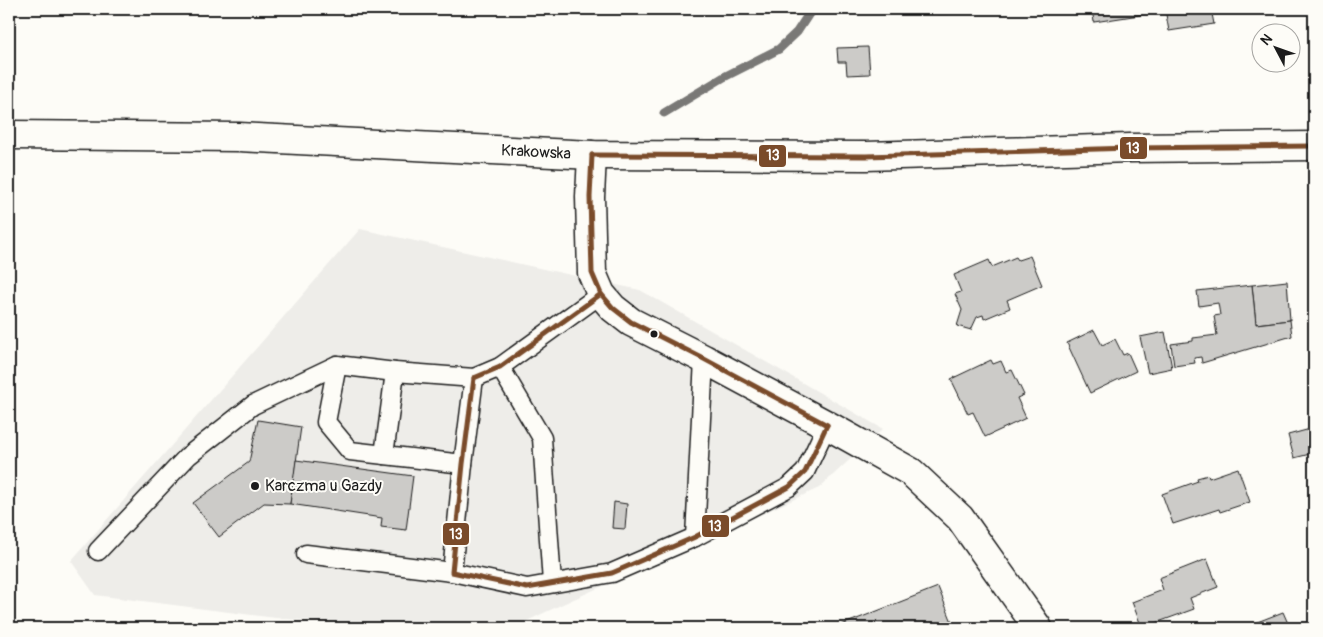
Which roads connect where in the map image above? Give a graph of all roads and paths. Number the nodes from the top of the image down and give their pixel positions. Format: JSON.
{"nodes":[{"id":1,"x":9,"y":135,"type":"edge"},
{"id":2,"x":1314,"y":146,"type":"edge"},
{"id":3,"x":592,"y":154,"type":"junction"},
{"id":4,"x":601,"y":294,"type":"junction"},
{"id":5,"x":704,"y":359,"type":"junction"},
{"id":6,"x":337,"y":364,"type":"junction"},
{"id":7,"x":500,"y":367,"type":"junction"},
{"id":8,"x":395,"y":372,"type":"junction"},
{"id":9,"x":474,"y":378,"type":"junction"},
{"id":10,"x":827,"y":425,"type":"junction"},
{"id":11,"x":384,"y":455,"type":"junction"},
{"id":12,"x":463,"y":464,"type":"junction"},
{"id":13,"x":694,"y":537,"type":"junction"},
{"id":14,"x":98,"y":551,"type":"dead end"},
{"id":15,"x":306,"y":554,"type":"dead end"},
{"id":16,"x":452,"y":572,"type":"junction"},
{"id":17,"x":552,"y":583,"type":"junction"},
{"id":18,"x":1038,"y":628,"type":"edge"}],
"edges":[{"from":1,"to":3,"type":"main road","name":"Krakowska"},
{"from":2,"to":3,"type":"main road","name":"Krakowska"},
{"from":3,"to":4,"type":"main road"},
{"from":4,"to":5,"type":"main road"},
{"from":4,"to":7,"type":"lane"},
{"from":5,"to":10,"type":"main road"},
{"from":5,"to":13,"type":"lane"},
{"from":6,"to":8,"type":"lane"},
{"from":6,"to":11,"type":"lane"},
{"from":6,"to":14,"type":"lane"},
{"from":7,"to":9,"type":"lane"},
{"from":7,"to":17,"type":"lane"},
{"from":8,"to":9,"type":"lane"},
{"from":8,"to":11,"type":"lane"},
{"from":9,"to":12,"type":"lane"},
{"from":10,"to":13,"type":"lane"},
{"from":10,"to":18,"type":"main road"},
{"from":11,"to":12,"type":"lane"},
{"from":12,"to":16,"type":"lane"},
{"from":13,"to":17,"type":"lane"},
{"from":15,"to":16,"type":"lane"},
{"from":16,"to":17,"type":"lane"}]}
